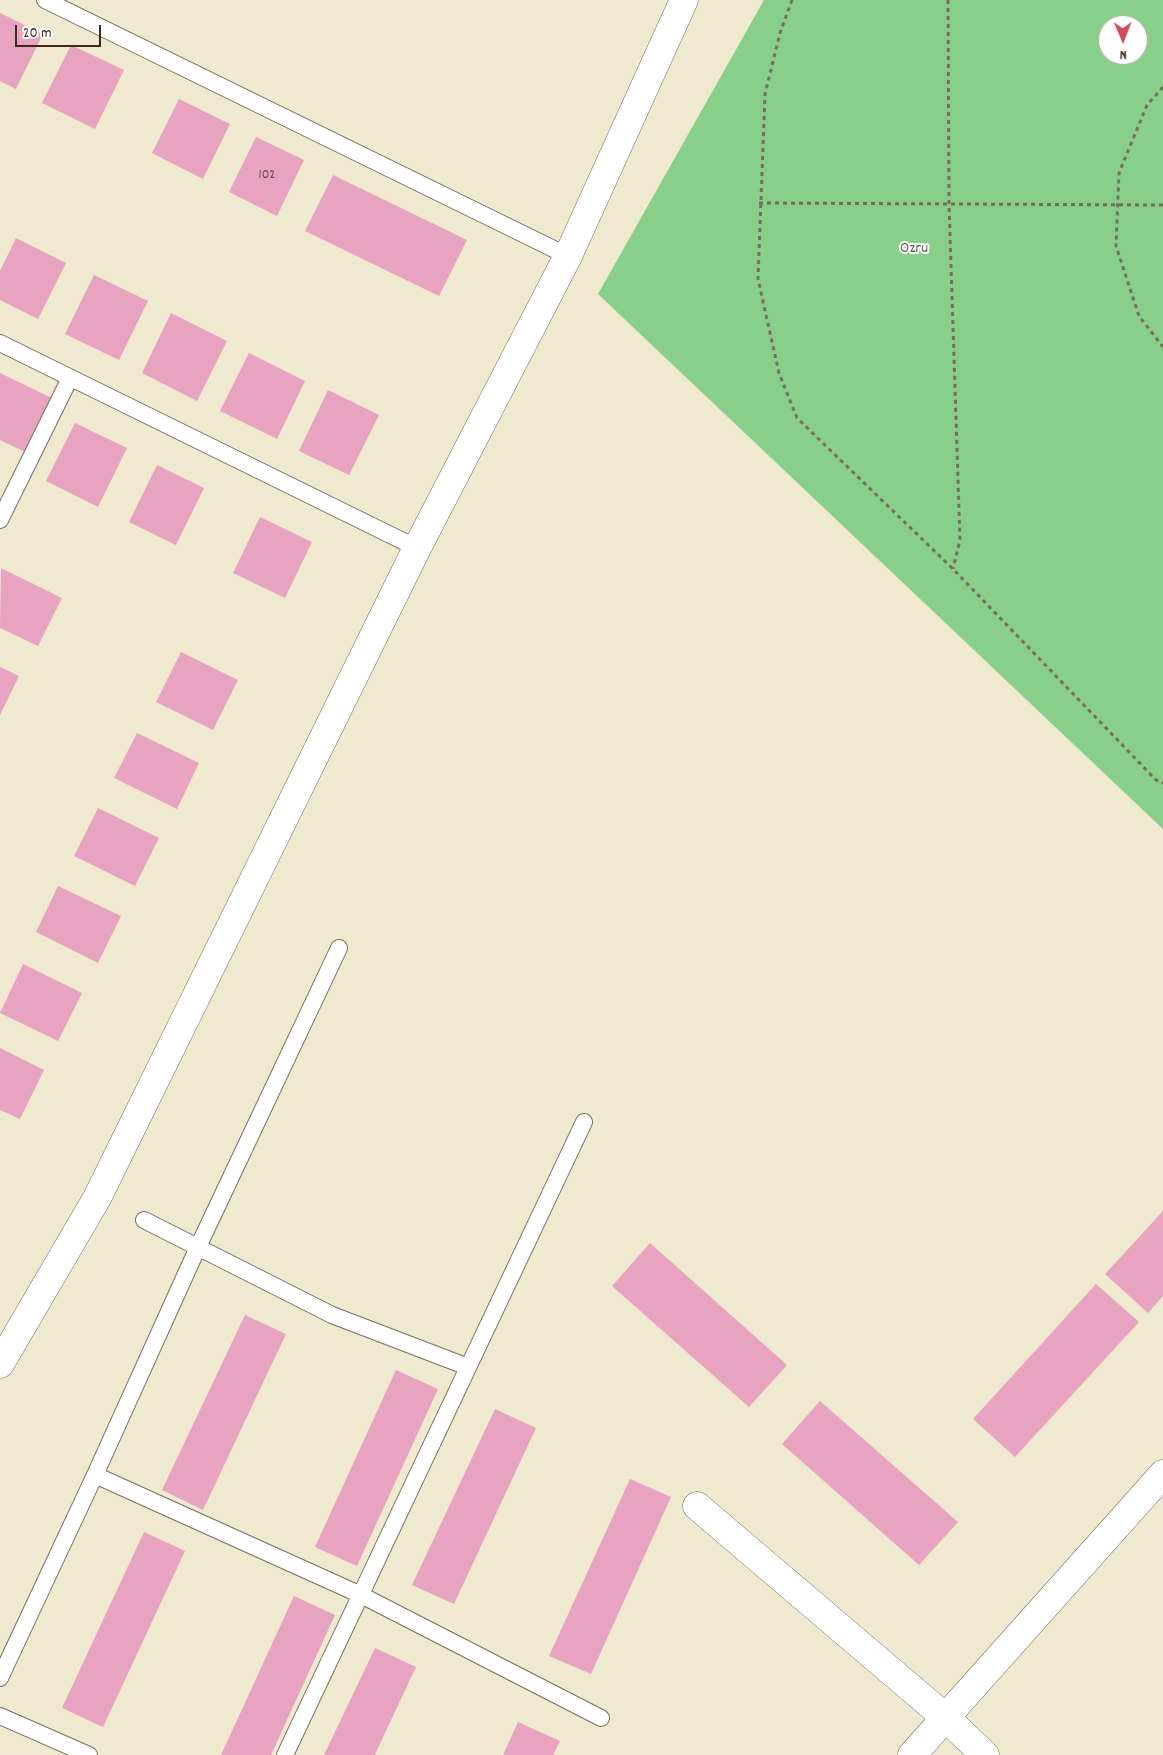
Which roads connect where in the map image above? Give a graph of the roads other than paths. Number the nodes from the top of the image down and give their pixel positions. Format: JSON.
{"nodes":[{"id":1,"x":45,"y":0,"type":"edge"},
{"id":2,"x":684,"y":0,"type":"edge"},
{"id":3,"x":568,"y":256,"type":"junction"},
{"id":4,"x":0,"y":343,"type":"edge"},
{"id":5,"x":70,"y":378,"type":"junction"},
{"id":6,"x":0,"y":520,"type":"edge"},
{"id":7,"x":417,"y":548,"type":"junction"},
{"id":8,"x":339,"y":948,"type":"dead end"},
{"id":9,"x":584,"y":1122,"type":"dead end"},
{"id":10,"x":144,"y":1220,"type":"dead end"},
{"id":11,"x":198,"y":1247,"type":"junction"},
{"id":12,"x":0,"y":1364,"type":"edge"},
{"id":13,"x":468,"y":1367,"type":"junction"},
{"id":14,"x":1163,"y":1474,"type":"edge"},
{"id":15,"x":95,"y":1475,"type":"junction"},
{"id":16,"x":697,"y":1506,"type":"dead end"},
{"id":17,"x":361,"y":1595,"type":"junction"},
{"id":18,"x":0,"y":1678,"type":"edge"},
{"id":19,"x":0,"y":1716,"type":"edge"},
{"id":20,"x":601,"y":1718,"type":"dead end"},
{"id":21,"x":946,"y":1718,"type":"junction"},
{"id":22,"x":89,"y":1755,"type":"edge"},
{"id":23,"x":285,"y":1755,"type":"edge"},
{"id":24,"x":912,"y":1755,"type":"edge"},
{"id":25,"x":985,"y":1755,"type":"edge"}],
"edges":[{"from":1,"to":3,"type":"lane"},
{"from":2,"to":3,"type":"street"},
{"from":3,"to":7,"type":"street"},
{"from":4,"to":5,"type":"lane"},
{"from":5,"to":6,"type":"lane"},
{"from":5,"to":7,"type":"lane"},
{"from":7,"to":12,"type":"street"},
{"from":8,"to":11,"type":"lane"},
{"from":9,"to":13,"type":"lane"},
{"from":10,"to":11,"type":"lane"},
{"from":11,"to":13,"type":"lane"},
{"from":11,"to":15,"type":"lane"},
{"from":13,"to":17,"type":"lane"},
{"from":14,"to":21,"type":"street"},
{"from":15,"to":17,"type":"lane"},
{"from":15,"to":18,"type":"lane"},
{"from":16,"to":21,"type":"street"},
{"from":17,"to":20,"type":"lane"},
{"from":17,"to":23,"type":"lane"},
{"from":19,"to":22,"type":"lane"},
{"from":21,"to":24,"type":"street"},
{"from":21,"to":25,"type":"street"}]}
